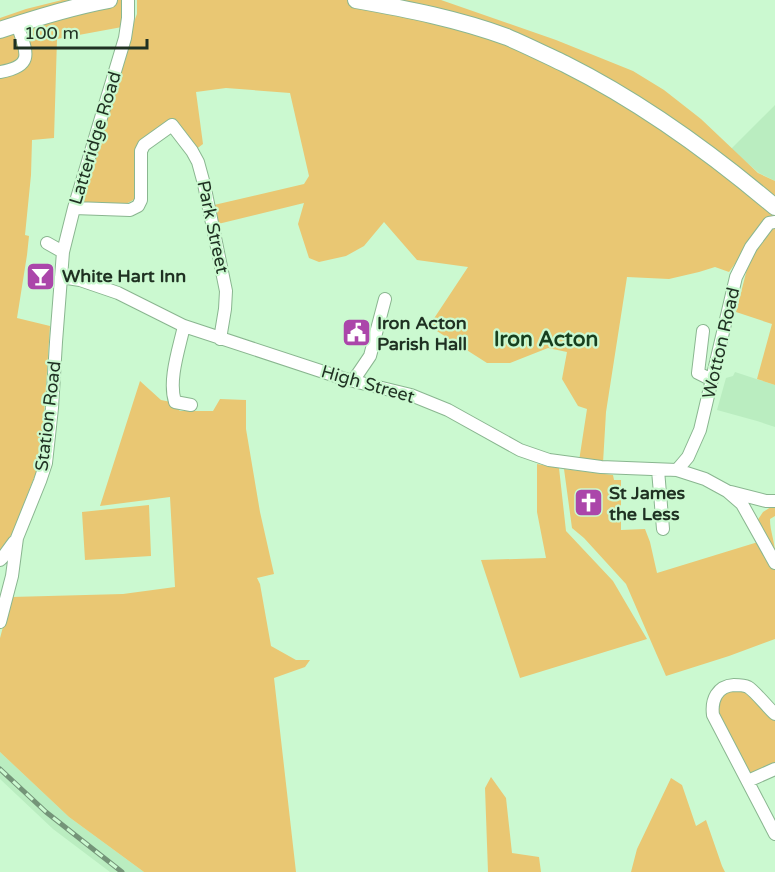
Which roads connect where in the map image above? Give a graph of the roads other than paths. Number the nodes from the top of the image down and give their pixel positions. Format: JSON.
{"nodes":[{"id":1,"x":109,"y":0,"type":"edge"},
{"id":2,"x":128,"y":0,"type":"edge"},
{"id":3,"x":356,"y":0,"type":"edge"},
{"id":4,"x":17,"y":24,"type":"junction"},
{"id":5,"x":0,"y":30,"type":"edge"},
{"id":6,"x":0,"y":72,"type":"edge"},
{"id":7,"x":775,"y":207,"type":"edge"},
{"id":8,"x":74,"y":208,"type":"junction"},
{"id":9,"x":775,"y":222,"type":"edge"},
{"id":10,"x":47,"y":243,"type":"dead end"},
{"id":11,"x":63,"y":252,"type":"junction"},
{"id":12,"x":61,"y":277,"type":"junction"},
{"id":13,"x":386,"y":299,"type":"dead end"},
{"id":14,"x":184,"y":326,"type":"junction"},
{"id":15,"x":703,"y":331,"type":"dead end"},
{"id":16,"x":220,"y":339,"type":"junction"},
{"id":17,"x":353,"y":381,"type":"junction"},
{"id":18,"x":712,"y":381,"type":"junction"},
{"id":19,"x":191,"y":405,"type":"dead end"},
{"id":20,"x":688,"y":457,"type":"junction"},
{"id":21,"x":658,"y":470,"type":"junction"},
{"id":22,"x":677,"y":470,"type":"junction"},
{"id":23,"x":705,"y":479,"type":"junction"},
{"id":24,"x":727,"y":491,"type":"junction"},
{"id":25,"x":771,"y":501,"type":"edge"},
{"id":26,"x":750,"y":519,"type":"junction"},
{"id":27,"x":663,"y":529,"type":"dead end"},
{"id":28,"x":16,"y":538,"type":"junction"},
{"id":29,"x":0,"y":560,"type":"edge"},
{"id":30,"x":775,"y":563,"type":"edge"},
{"id":31,"x":4,"y":588,"type":"edge"},
{"id":32,"x":0,"y":622,"type":"edge"},
{"id":33,"x":775,"y":714,"type":"edge"},
{"id":34,"x":775,"y":769,"type":"edge"},
{"id":35,"x":748,"y":781,"type":"junction"},
{"id":36,"x":775,"y":834,"type":"edge"}],
"edges":[{"from":1,"to":4,"type":"main road"},
{"from":2,"to":8,"type":"street","name":"Latteridge Road"},
{"from":3,"to":7,"type":"main road"},
{"from":4,"to":5,"type":"main road"},
{"from":4,"to":6,"type":"street"},
{"from":8,"to":11,"type":"street","name":"Latteridge Road"},
{"from":8,"to":16,"type":"street","name":"Park Street"},
{"from":9,"to":18,"type":"street","name":"Wotton Road"},
{"from":10,"to":11,"type":"street"},
{"from":11,"to":12,"type":"street","name":"Latteridge Road"},
{"from":12,"to":14,"type":"street","name":"High Street"},
{"from":12,"to":28,"type":"street","name":"Station Road"},
{"from":13,"to":17,"type":"street"},
{"from":14,"to":16,"type":"street","name":"High Street"},
{"from":14,"to":19,"type":"street"},
{"from":15,"to":18,"type":"street"},
{"from":16,"to":17,"type":"street","name":"High Street"},
{"from":17,"to":21,"type":"street","name":"High Street"},
{"from":18,"to":20,"type":"street","name":"Wotton Road"},
{"from":20,"to":22,"type":"street","name":"Wotton Road"},
{"from":20,"to":23,"type":"street"},
{"from":21,"to":22,"type":"street","name":"High Street"},
{"from":21,"to":27,"type":"street"},
{"from":22,"to":23,"type":"street","name":"High Street"},
{"from":23,"to":24,"type":"street"},
{"from":24,"to":25,"type":"street"},
{"from":24,"to":26,"type":"street"},
{"from":25,"to":26,"type":"street"},
{"from":26,"to":30,"type":"street"},
{"from":28,"to":29,"type":"street"},
{"from":28,"to":31,"type":"street","name":"Station Road"},
{"from":31,"to":32,"type":"street","name":"Station Road"},
{"from":33,"to":35,"type":"street"},
{"from":34,"to":35,"type":"street"},
{"from":35,"to":36,"type":"street"}]}
